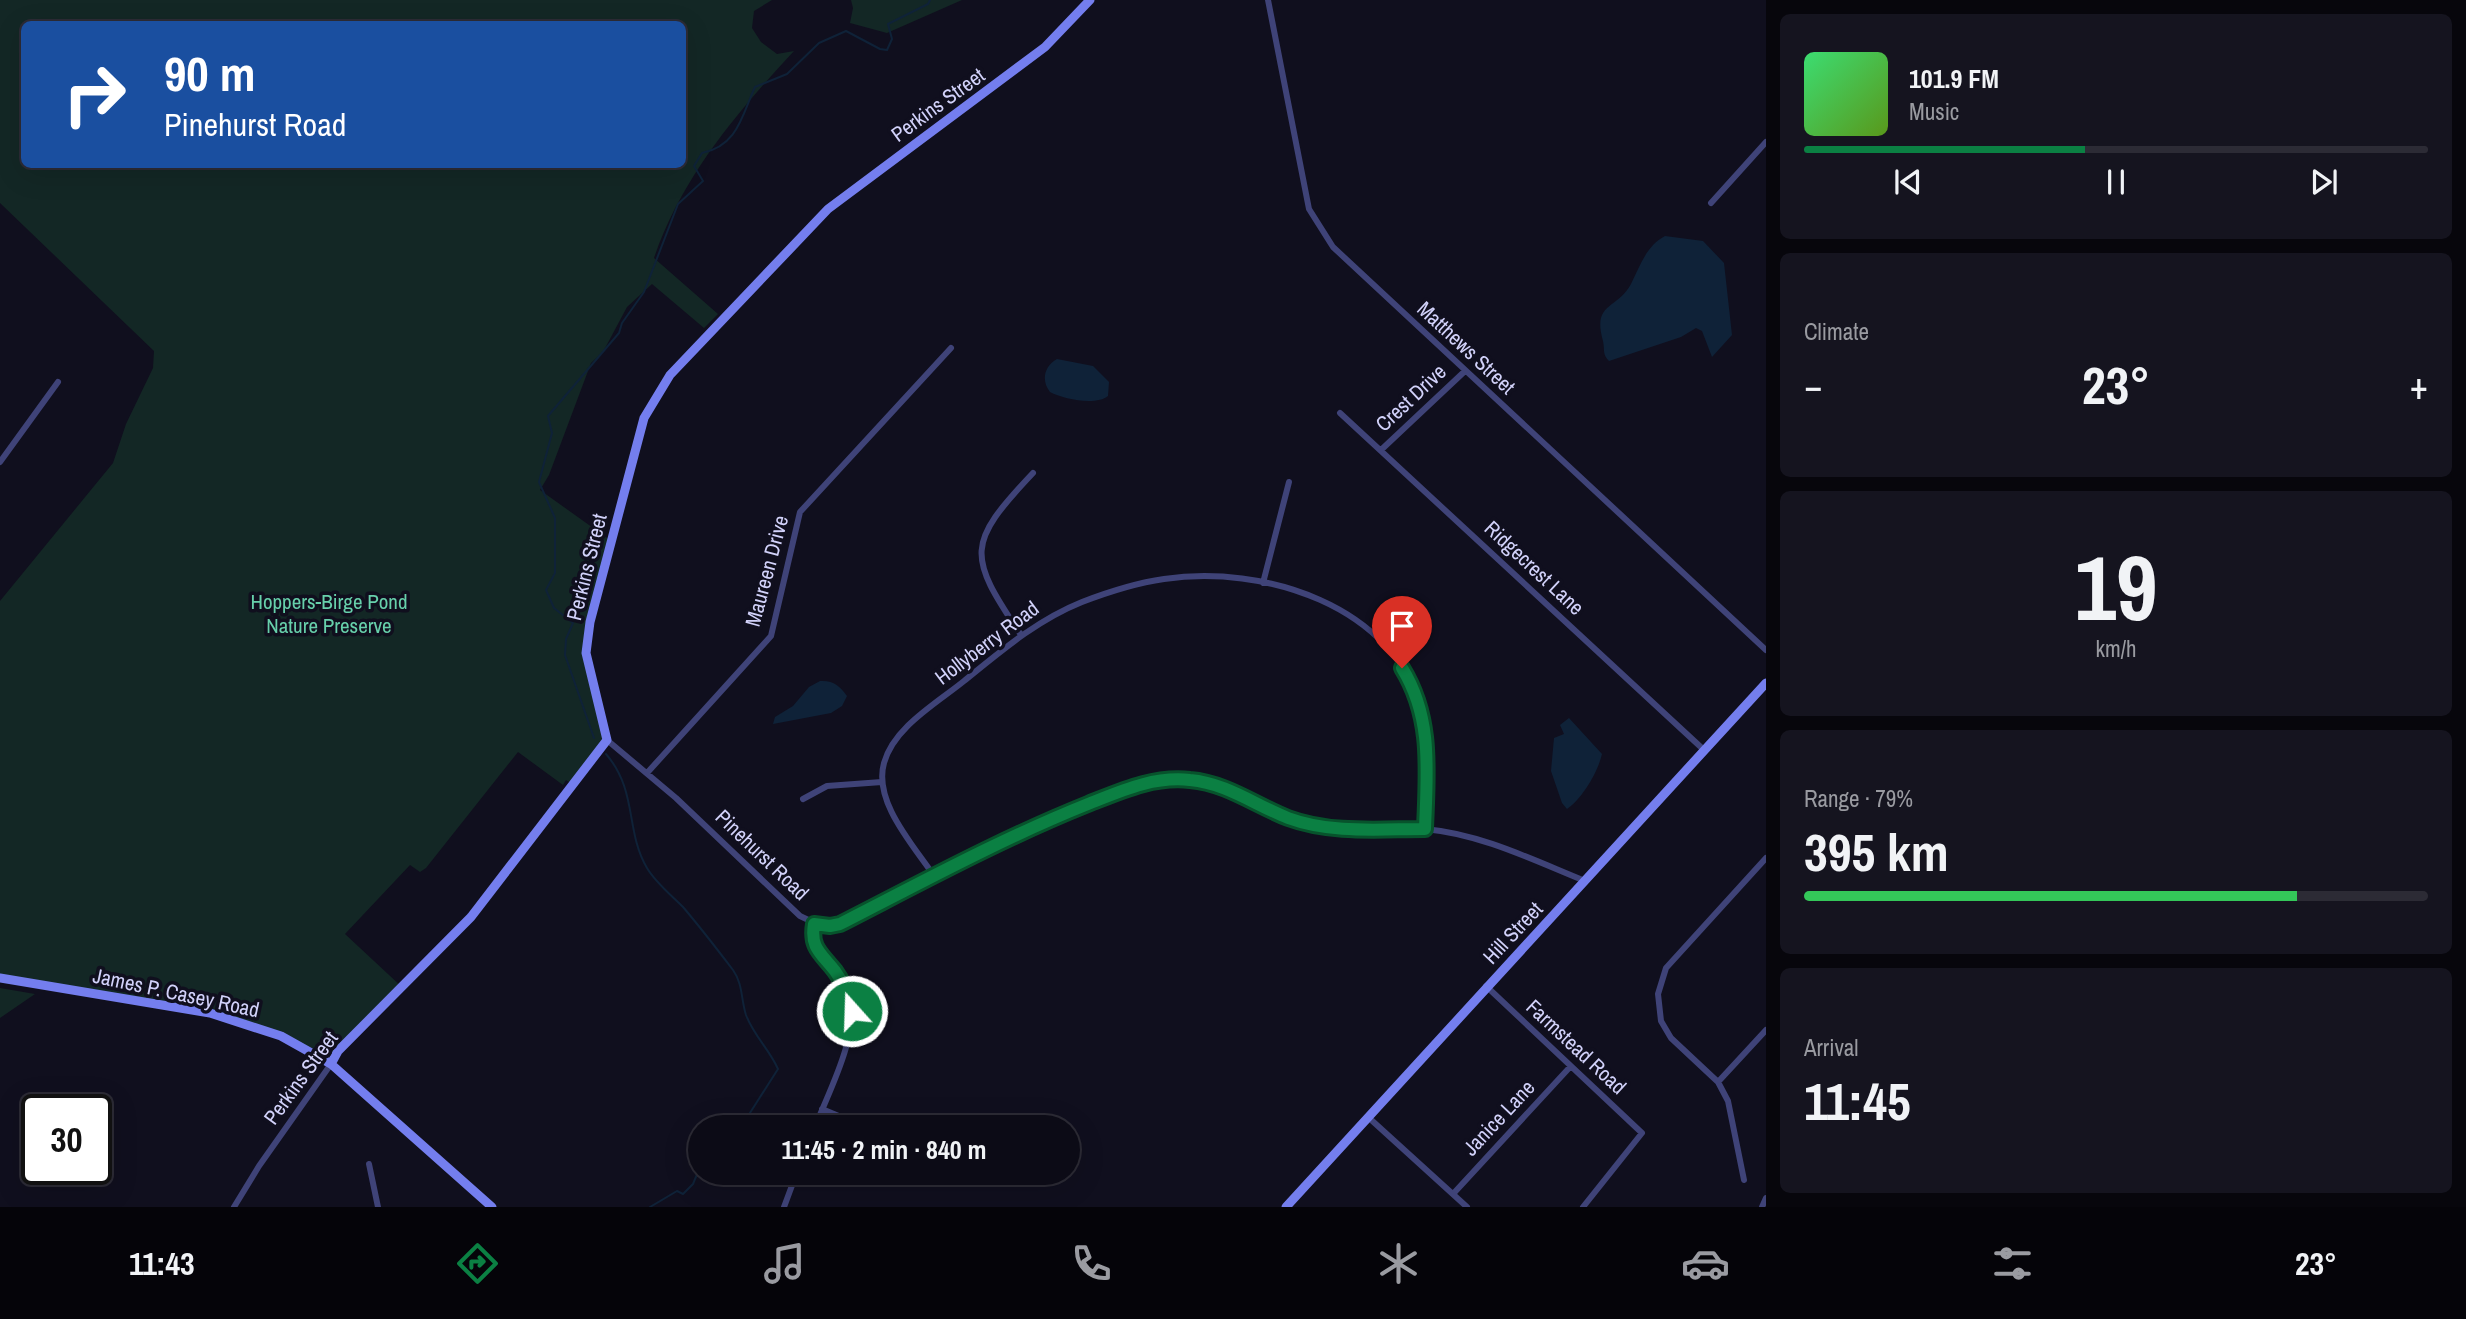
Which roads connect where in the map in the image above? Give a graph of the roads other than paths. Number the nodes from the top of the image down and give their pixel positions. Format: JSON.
{"nodes":[{"id":1,"x":1090,"y":0,"type":"edge"},
{"id":2,"x":1268,"y":0,"type":"edge"},
{"id":3,"x":1766,"y":142,"type":"edge"},
{"id":4,"x":1711,"y":203,"type":"dead end"},
{"id":5,"x":951,"y":348,"type":"dead end"},
{"id":6,"x":1465,"y":371,"type":"junction"},
{"id":7,"x":58,"y":382,"type":"dead end"},
{"id":8,"x":1340,"y":412,"type":"dead end"},
{"id":9,"x":1381,"y":450,"type":"junction"},
{"id":10,"x":0,"y":462,"type":"edge"},
{"id":11,"x":1033,"y":473,"type":"dead end"},
{"id":12,"x":1289,"y":482,"type":"dead end"},
{"id":13,"x":1263,"y":583,"type":"junction"},
{"id":14,"x":1021,"y":635,"type":"junction"},
{"id":15,"x":1766,"y":650,"type":"edge"},
{"id":16,"x":1766,"y":683,"type":"edge"},
{"id":17,"x":607,"y":740,"type":"junction"},
{"id":18,"x":1704,"y":750,"type":"junction"},
{"id":19,"x":647,"y":773,"type":"junction"},
{"id":20,"x":881,"y":782,"type":"junction"},
{"id":21,"x":803,"y":799,"type":"dead end"},
{"id":22,"x":1425,"y":829,"type":"junction"},
{"id":23,"x":1766,"y":858,"type":"edge"},
{"id":24,"x":934,"y":876,"type":"junction"},
{"id":25,"x":1585,"y":881,"type":"junction"},
{"id":26,"x":814,"y":924,"type":"junction"},
{"id":27,"x":0,"y":978,"type":"edge"},
{"id":28,"x":1486,"y":986,"type":"junction"},
{"id":29,"x":1766,"y":1030,"type":"edge"},
{"id":30,"x":331,"y":1064,"type":"junction"},
{"id":31,"x":1570,"y":1067,"type":"junction"},
{"id":32,"x":1718,"y":1082,"type":"junction"},
{"id":33,"x":822,"y":1109,"type":"junction"},
{"id":34,"x":820,"y":1115,"type":"edge"},
{"id":35,"x":836,"y":1115,"type":"edge"},
{"id":36,"x":1368,"y":1117,"type":"junction"},
{"id":37,"x":369,"y":1164,"type":"dead end"},
{"id":38,"x":1744,"y":1180,"type":"dead end"},
{"id":39,"x":792,"y":1185,"type":"edge"},
{"id":40,"x":1453,"y":1194,"type":"junction"},
{"id":41,"x":1766,"y":1198,"type":"edge"},
{"id":42,"x":234,"y":1207,"type":"edge"},
{"id":43,"x":378,"y":1207,"type":"edge"},
{"id":44,"x":492,"y":1207,"type":"edge"},
{"id":45,"x":784,"y":1207,"type":"edge"},
{"id":46,"x":1286,"y":1207,"type":"edge"},
{"id":47,"x":1467,"y":1207,"type":"edge"},
{"id":48,"x":1583,"y":1207,"type":"edge"},
{"id":49,"x":1762,"y":1207,"type":"edge"}],
"edges":[{"from":1,"to":17,"type":"street","name":"Perkins Street"},
{"from":2,"to":6,"type":"street","name":"Matthews Street"},
{"from":3,"to":4,"type":"street"},
{"from":5,"to":19,"type":"street","name":"Maureen Drive"},
{"from":6,"to":9,"type":"street","name":"Crest Drive"},
{"from":6,"to":15,"type":"street","name":"Matthews Street"},
{"from":7,"to":10,"type":"street"},
{"from":8,"to":9,"type":"street","name":"Ridgecrest Lane"},
{"from":9,"to":18,"type":"street","name":"Ridgecrest Lane"},
{"from":11,"to":14,"type":"street"},
{"from":12,"to":13,"type":"street"},
{"from":13,"to":14,"type":"street","name":"Hollyberry Road"},
{"from":13,"to":22,"type":"street","name":"Hollyberry Road"},
{"from":14,"to":20,"type":"street","name":"Hollyberry Road"},
{"from":16,"to":18,"type":"street","name":"Hill Street"},
{"from":17,"to":19,"type":"street","name":"Pinehurst Road"},
{"from":17,"to":30,"type":"street","name":"Perkins Street"},
{"from":18,"to":25,"type":"street","name":"Hill Street"},
{"from":19,"to":26,"type":"street","name":"Pinehurst Road"},
{"from":20,"to":21,"type":"street"},
{"from":20,"to":24,"type":"street"},
{"from":22,"to":24,"type":"street","name":"Pinehurst Road"},
{"from":22,"to":25,"type":"street","name":"Pinehurst Road"},
{"from":23,"to":32,"type":"street"},
{"from":24,"to":26,"type":"street","name":"Pinehurst Road"},
{"from":25,"to":28,"type":"street","name":"Hill Street"},
{"from":26,"to":33,"type":"street"},
{"from":27,"to":30,"type":"street","name":"James P. Casey Road"},
{"from":28,"to":31,"type":"street","name":"Farmstead Road"},
{"from":28,"to":36,"type":"street","name":"Hill Street"},
{"from":29,"to":32,"type":"street"},
{"from":30,"to":42,"type":"street","name":"Perkins Street"},
{"from":30,"to":44,"type":"street","name":"James P. Casey Road"},
{"from":31,"to":40,"type":"street","name":"Janice Lane"},
{"from":31,"to":48,"type":"street","name":"Farmstead Road"},
{"from":32,"to":38,"type":"street"},
{"from":33,"to":34,"type":"street"},
{"from":33,"to":35,"type":"street"},
{"from":36,"to":40,"type":"street"},
{"from":36,"to":46,"type":"street","name":"Hill Street"},
{"from":37,"to":43,"type":"street"},
{"from":39,"to":45,"type":"street"},
{"from":40,"to":47,"type":"street"},
{"from":41,"to":49,"type":"street"}]}
